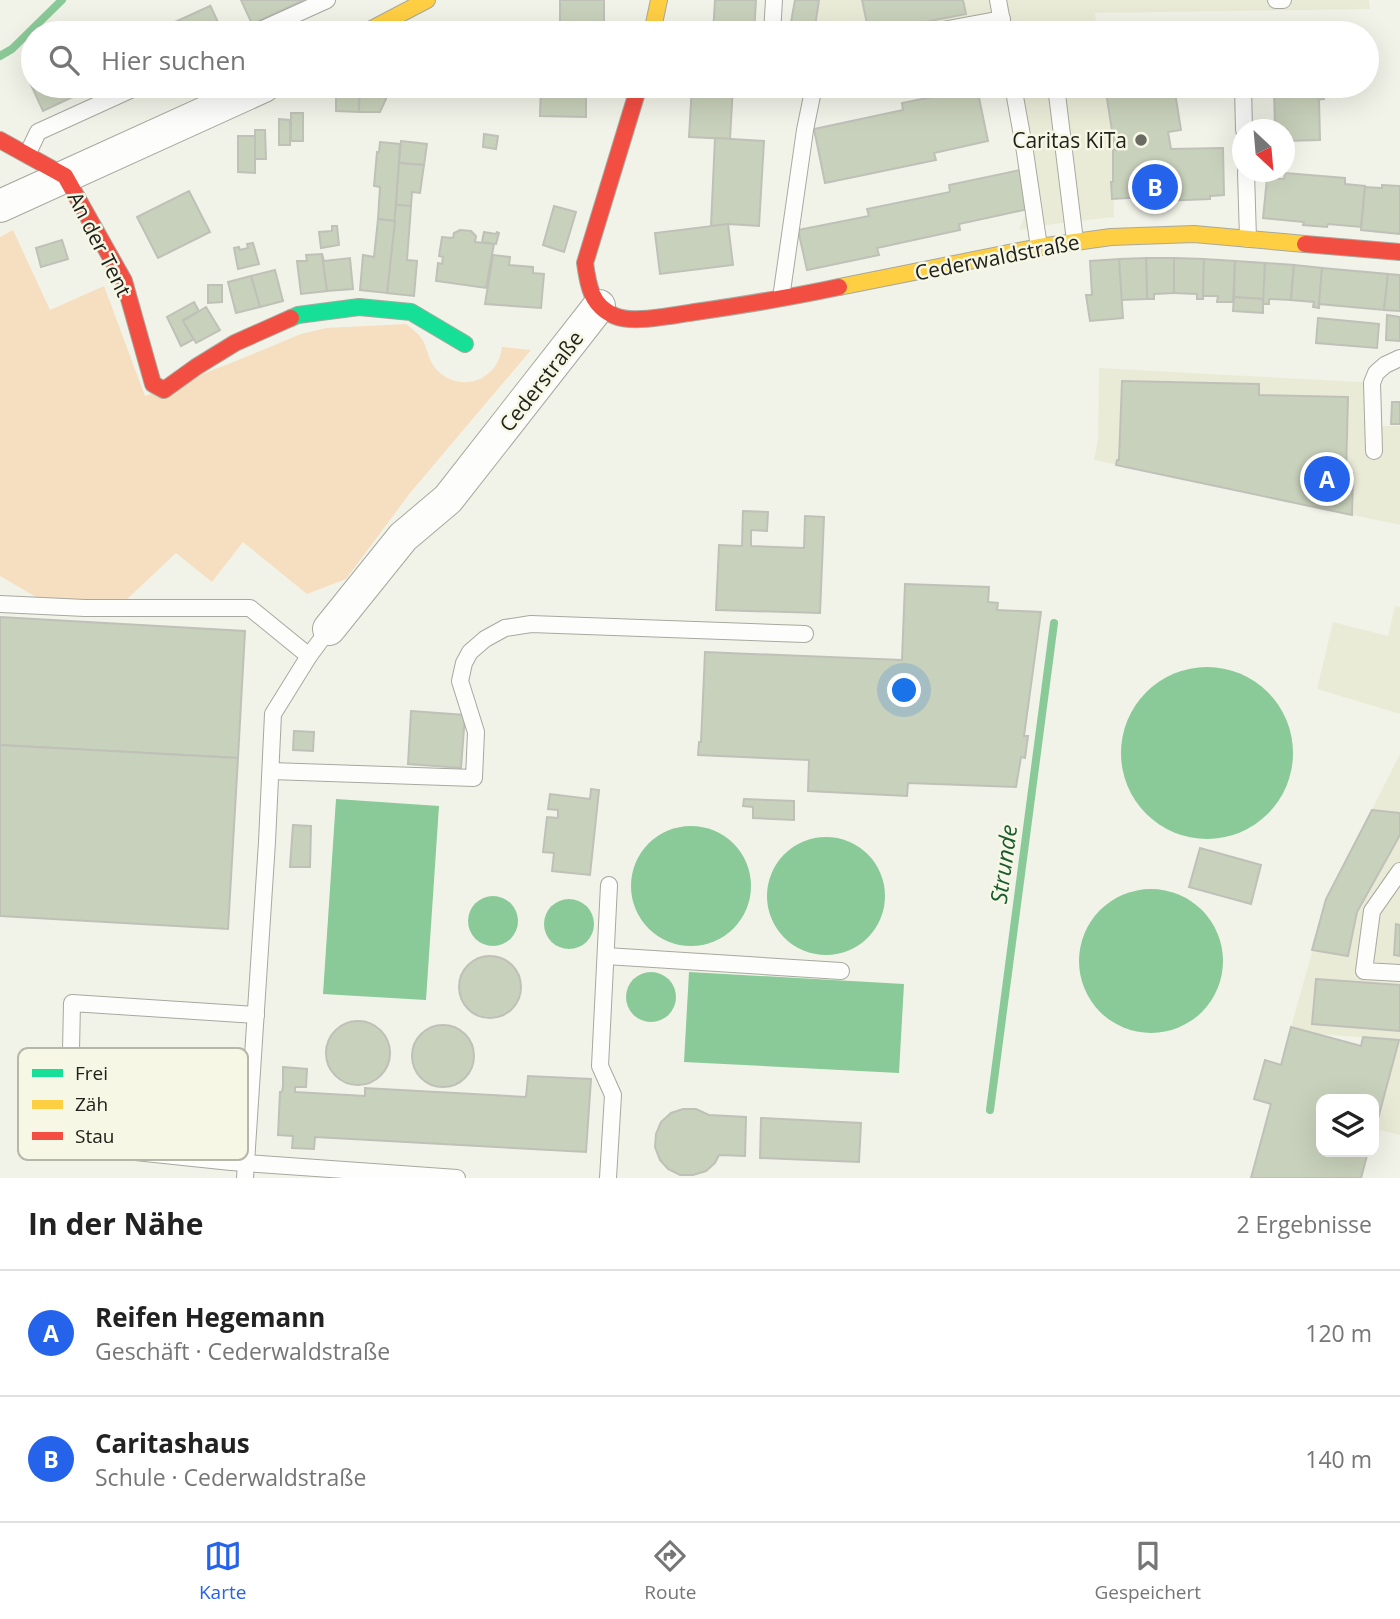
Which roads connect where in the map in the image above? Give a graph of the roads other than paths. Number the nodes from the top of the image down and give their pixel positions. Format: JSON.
{"nodes":[{"id":1,"x":327,"y":0,"type":"edge"},
{"id":2,"x":427,"y":0,"type":"edge"},
{"id":3,"x":659,"y":0,"type":"edge"},
{"id":4,"x":774,"y":0,"type":"edge"},
{"id":5,"x":998,"y":0,"type":"edge"},
{"id":6,"x":1276,"y":0,"type":"edge"},
{"id":7,"x":1283,"y":0,"type":"edge"},
{"id":8,"x":281,"y":21,"type":"edge"},
{"id":9,"x":387,"y":21,"type":"edge"},
{"id":10,"x":655,"y":21,"type":"edge"},
{"id":11,"x":773,"y":21,"type":"edge"},
{"id":12,"x":1002,"y":21,"type":"edge"},
{"id":13,"x":113,"y":98,"type":"edge"},
{"id":14,"x":237,"y":98,"type":"edge"},
{"id":15,"x":635,"y":98,"type":"edge"},
{"id":16,"x":812,"y":98,"type":"edge"},
{"id":17,"x":1015,"y":98,"type":"edge"},
{"id":18,"x":1057,"y":98,"type":"edge"},
{"id":19,"x":1243,"y":98,"type":"edge"},
{"id":20,"x":1244,"y":119,"type":"edge"},
{"id":21,"x":0,"y":140,"type":"edge"},
{"id":22,"x":27,"y":155,"type":"junction"},
{"id":23,"x":65,"y":176,"type":"junction"},
{"id":24,"x":1246,"y":182,"type":"edge"},
{"id":25,"x":0,"y":206,"type":"edge"},
{"id":26,"x":1248,"y":239,"type":"junction"},
{"id":27,"x":1075,"y":241,"type":"junction"},
{"id":28,"x":1039,"y":247,"type":"junction"},
{"id":29,"x":1400,"y":253,"type":"edge"},
{"id":30,"x":780,"y":299,"type":"junction"},
{"id":31,"x":599,"y":306,"type":"junction"},
{"id":32,"x":465,"y":344,"type":"dead end"},
{"id":33,"x":1400,"y":358,"type":"edge"},
{"id":34,"x":1374,"y":451,"type":"dead end"},
{"id":35,"x":0,"y":604,"type":"edge"},
{"id":36,"x":329,"y":629,"type":"joint"},
{"id":37,"x":806,"y":635,"type":"dead end"},
{"id":38,"x":309,"y":656,"type":"junction"},
{"id":39,"x":271,"y":771,"type":"junction"},
{"id":40,"x":1400,"y":871,"type":"edge"},
{"id":41,"x":609,"y":885,"type":"dead end"},
{"id":42,"x":606,"y":956,"type":"junction"},
{"id":43,"x":841,"y":971,"type":"dead end"},
{"id":44,"x":1400,"y":972,"type":"edge"},
{"id":45,"x":256,"y":1014,"type":"junction"},
{"id":46,"x":71,"y":1048,"type":"edge"},
{"id":47,"x":248,"y":1139,"type":"edge"},
{"id":48,"x":175,"y":1160,"type":"edge"},
{"id":49,"x":246,"y":1170,"type":"edge"},
{"id":50,"x":457,"y":1178,"type":"edge"},
{"id":51,"x":608,"y":1178,"type":"edge"}],
"edges":[{"from":1,"to":8,"type":"lane"},
{"from":2,"to":9,"type":"street"},
{"from":3,"to":10,"type":"street"},
{"from":4,"to":11,"type":"lane"},
{"from":5,"to":12,"type":"lane"},
{"from":6,"to":7,"type":"lane"},
{"from":13,"to":22,"type":"lane"},
{"from":14,"to":23,"type":"street"},
{"from":15,"to":31,"type":"street"},
{"from":16,"to":30,"type":"lane"},
{"from":17,"to":28,"type":"lane"},
{"from":18,"to":27,"type":"lane"},
{"from":19,"to":20,"type":"lane"},
{"from":21,"to":22,"type":"street","name":"An der Tent"},
{"from":22,"to":23,"type":"street","name":"An der Tent"},
{"from":23,"to":25,"type":"street"},
{"from":23,"to":32,"type":"street","name":"An der Tent"},
{"from":24,"to":26,"type":"lane"},
{"from":26,"to":27,"type":"street","name":"Cederwaldstraße"},
{"from":26,"to":29,"type":"street","name":"Cederwaldstraße"},
{"from":27,"to":28,"type":"street","name":"Cederwaldstraße"},
{"from":28,"to":30,"type":"street","name":"Cederwaldstraße"},
{"from":30,"to":31,"type":"street","name":"Cederwaldstraße"},
{"from":31,"to":36,"type":"street","name":"Cederstraße"},
{"from":33,"to":34,"type":"lane"},
{"from":35,"to":38,"type":"lane"},
{"from":36,"to":38,"type":"lane"},
{"from":37,"to":39,"type":"lane"},
{"from":38,"to":39,"type":"lane"},
{"from":39,"to":45,"type":"lane"},
{"from":40,"to":44,"type":"lane"},
{"from":41,"to":42,"type":"lane"},
{"from":42,"to":43,"type":"lane"},
{"from":42,"to":51,"type":"lane"},
{"from":45,"to":46,"type":"lane"},
{"from":45,"to":47,"type":"lane"},
{"from":48,"to":49,"type":"lane"},
{"from":49,"to":50,"type":"lane"}]}
